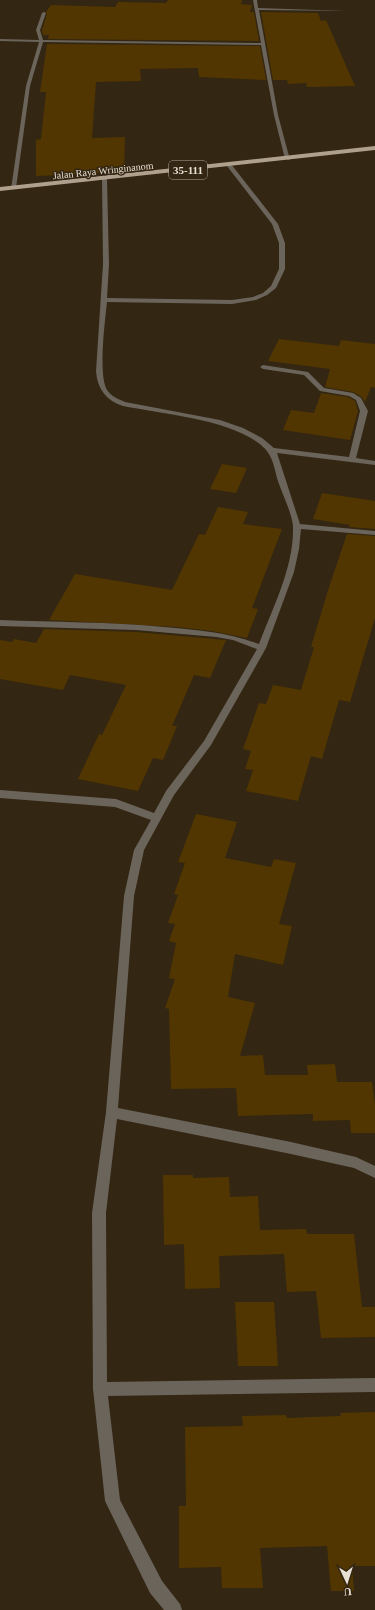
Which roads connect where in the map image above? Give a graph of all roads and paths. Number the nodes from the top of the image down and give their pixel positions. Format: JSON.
{"nodes":[{"id":1,"x":256,"y":0,"type":"edge"},
{"id":2,"x":257,"y":8,"type":"junction"},
{"id":3,"x":345,"y":11,"type":"dead end"},
{"id":4,"x":44,"y":13,"type":"dead end"},
{"id":5,"x":0,"y":40,"type":"edge"},
{"id":6,"x":41,"y":41,"type":"junction"},
{"id":7,"x":264,"y":44,"type":"junction"},
{"id":8,"x":375,"y":148,"type":"edge"},
{"id":9,"x":288,"y":159,"type":"junction"},
{"id":10,"x":229,"y":165,"type":"junction"},
{"id":11,"x":104,"y":179,"type":"junction"},
{"id":12,"x":13,"y":188,"type":"junction"},
{"id":13,"x":0,"y":189,"type":"edge"},
{"id":14,"x":104,"y":300,"type":"junction"},
{"id":15,"x":263,"y":367,"type":"dead end"},
{"id":16,"x":272,"y":450,"type":"junction"},
{"id":17,"x":352,"y":460,"type":"junction"},
{"id":18,"x":375,"y":463,"type":"edge"},
{"id":19,"x":297,"y":526,"type":"junction"},
{"id":20,"x":375,"y":533,"type":"edge"},
{"id":21,"x":0,"y":623,"type":"edge"},
{"id":22,"x":262,"y":648,"type":"junction"},
{"id":23,"x":0,"y":794,"type":"edge"},
{"id":24,"x":158,"y":818,"type":"junction"},
{"id":25,"x":112,"y":1112,"type":"junction"},
{"id":26,"x":375,"y":1172,"type":"edge"},
{"id":27,"x":375,"y":1385,"type":"edge"},
{"id":28,"x":100,"y":1389,"type":"junction"},
{"id":29,"x":174,"y":1610,"type":"edge"}],
"edges":[{"from":1,"to":2,"type":"street"},
{"from":2,"to":3,"type":"street"},
{"from":2,"to":7,"type":"street"},
{"from":4,"to":6,"type":"street"},
{"from":5,"to":6,"type":"street"},
{"from":6,"to":7,"type":"street"},
{"from":6,"to":12,"type":"street"},
{"from":7,"to":9,"type":"street"},
{"from":8,"to":9,"type":"main road","name":"Jalan Raya Wringinanom","number":"35-111"},
{"from":9,"to":10,"type":"main road","name":"Jalan Raya Wringinanom","number":"35-111"},
{"from":10,"to":11,"type":"main road","name":"Jalan Raya Wringinanom","number":"35-111"},
{"from":10,"to":14,"type":"street"},
{"from":11,"to":12,"type":"main road","name":"Jalan Raya Wringinanom","number":"35-111"},
{"from":11,"to":14,"type":"street"},
{"from":12,"to":13,"type":"main road","name":"Jalan Raya Wringinanom","number":"35-111"},
{"from":14,"to":16,"type":"street"},
{"from":15,"to":17,"type":"street"},
{"from":16,"to":17,"type":"street"},
{"from":16,"to":19,"type":"street"},
{"from":17,"to":18,"type":"street"},
{"from":19,"to":20,"type":"street"},
{"from":19,"to":22,"type":"street"},
{"from":21,"to":22,"type":"street"},
{"from":22,"to":24,"type":"street"},
{"from":23,"to":24,"type":"street"},
{"from":24,"to":25,"type":"street"},
{"from":25,"to":26,"type":"street"},
{"from":25,"to":28,"type":"street"},
{"from":27,"to":28,"type":"street"},
{"from":28,"to":29,"type":"street"}]}
